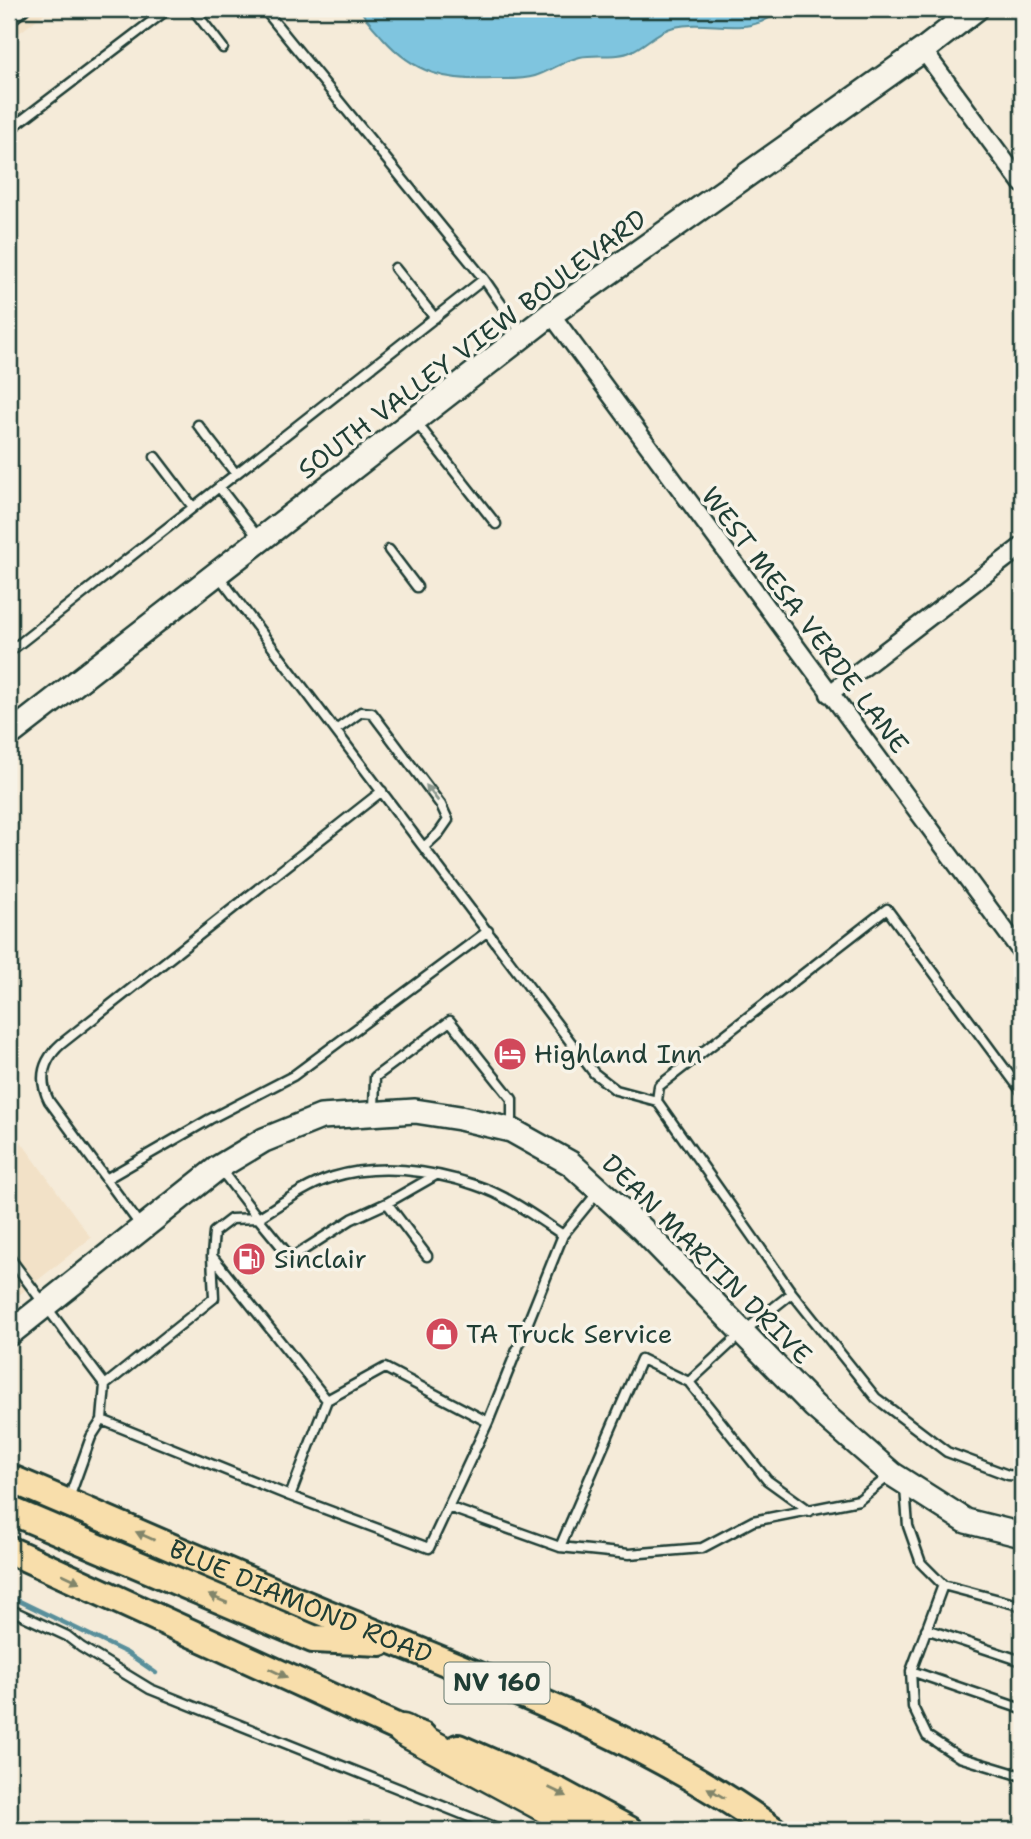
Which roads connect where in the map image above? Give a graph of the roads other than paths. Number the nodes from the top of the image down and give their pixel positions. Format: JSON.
{"nodes":[{"id":1,"x":25,"y":9,"type":"edge"},
{"id":2,"x":168,"y":9,"type":"edge"},
{"id":3,"x":193,"y":9,"type":"edge"},
{"id":4,"x":264,"y":9,"type":"edge"},
{"id":5,"x":976,"y":9,"type":"edge"},
{"id":6,"x":9,"y":22,"type":"edge"},
{"id":7,"x":223,"y":48,"type":"dead end"},
{"id":8,"x":923,"y":50,"type":"junction"},
{"id":9,"x":9,"y":130,"type":"edge"},
{"id":10,"x":1022,"y":184,"type":"edge"},
{"id":11,"x":395,"y":268,"type":"dead end"},
{"id":12,"x":484,"y":279,"type":"junction"},
{"id":13,"x":551,"y":314,"type":"junction"},
{"id":14,"x":435,"y":318,"type":"junction"},
{"id":15,"x":523,"y":335,"type":"junction"},
{"id":16,"x":414,"y":420,"type":"junction"},
{"id":17,"x":198,"y":425,"type":"dead end"},
{"id":18,"x":155,"y":457,"type":"dead end"},
{"id":19,"x":236,"y":474,"type":"junction"},
{"id":20,"x":219,"y":487,"type":"junction"},
{"id":21,"x":193,"y":507,"type":"junction"},
{"id":22,"x":496,"y":524,"type":"dead end"},
{"id":23,"x":260,"y":540,"type":"junction"},
{"id":24,"x":1022,"y":546,"type":"edge"},
{"id":25,"x":389,"y":550,"type":"dead end"},
{"id":26,"x":217,"y":573,"type":"junction"},
{"id":27,"x":417,"y":587,"type":"dead end"},
{"id":28,"x":9,"y":652,"type":"edge"},
{"id":29,"x":829,"y":694,"type":"junction"},
{"id":30,"x":336,"y":730,"type":"junction"},
{"id":31,"x":9,"y":734,"type":"edge"},
{"id":32,"x":382,"y":791,"type":"junction"},
{"id":33,"x":424,"y":847,"type":"junction"},
{"id":34,"x":488,"y":931,"type":"junction"},
{"id":35,"x":1022,"y":953,"type":"edge"},
{"id":36,"x":1022,"y":1092,"type":"edge"},
{"id":37,"x":657,"y":1101,"type":"junction"},
{"id":38,"x":374,"y":1112,"type":"junction"},
{"id":39,"x":511,"y":1130,"type":"junction"},
{"id":40,"x":219,"y":1167,"type":"junction"},
{"id":41,"x":436,"y":1175,"type":"junction"},
{"id":42,"x":106,"y":1179,"type":"junction"},
{"id":43,"x":599,"y":1190,"type":"junction"},
{"id":44,"x":387,"y":1203,"type":"junction"},
{"id":45,"x":258,"y":1218,"type":"junction"},
{"id":46,"x":143,"y":1228,"type":"junction"},
{"id":47,"x":563,"y":1234,"type":"junction"},
{"id":48,"x":212,"y":1256,"type":"junction"},
{"id":49,"x":427,"y":1256,"type":"dead end"},
{"id":50,"x":9,"y":1257,"type":"edge"},
{"id":51,"x":792,"y":1293,"type":"junction"},
{"id":52,"x":45,"y":1306,"type":"junction"},
{"id":53,"x":743,"y":1332,"type":"junction"},
{"id":54,"x":9,"y":1334,"type":"edge"},
{"id":55,"x":689,"y":1381,"type":"junction"},
{"id":56,"x":105,"y":1385,"type":"junction"},
{"id":57,"x":327,"y":1400,"type":"junction"},
{"id":58,"x":102,"y":1420,"type":"junction"},
{"id":59,"x":488,"y":1422,"type":"junction"},
{"id":60,"x":1020,"y":1474,"type":"edge"},
{"id":61,"x":9,"y":1478,"type":"edge"},
{"id":62,"x":898,"y":1478,"type":"junction"},
{"id":63,"x":290,"y":1496,"type":"junction"},
{"id":64,"x":68,"y":1502,"type":"junction"},
{"id":65,"x":448,"y":1507,"type":"junction"},
{"id":66,"x":9,"y":1510,"type":"edge"},
{"id":67,"x":810,"y":1511,"type":"junction"},
{"id":68,"x":1022,"y":1535,"type":"edge"},
{"id":69,"x":560,"y":1547,"type":"junction"},
{"id":70,"x":9,"y":1550,"type":"edge"},
{"id":71,"x":943,"y":1585,"type":"junction"},
{"id":72,"x":1022,"y":1606,"type":"edge"},
{"id":73,"x":9,"y":1609,"type":"edge"},
{"id":74,"x":926,"y":1629,"type":"junction"},
{"id":75,"x":400,"y":1643,"type":"junction"},
{"id":76,"x":1022,"y":1661,"type":"edge"},
{"id":77,"x":911,"y":1671,"type":"junction"},
{"id":78,"x":1022,"y":1709,"type":"edge"},
{"id":79,"x":403,"y":1730,"type":"junction"},
{"id":80,"x":1022,"y":1776,"type":"edge"},
{"id":81,"x":502,"y":1830,"type":"edge"},
{"id":82,"x":588,"y":1830,"type":"edge"},
{"id":83,"x":629,"y":1830,"type":"edge"},
{"id":84,"x":773,"y":1830,"type":"edge"}],
"edges":[{"from":1,"to":6,"type":"lane"},
{"from":2,"to":9,"type":"lane"},
{"from":3,"to":7,"type":"lane"},
{"from":4,"to":12,"type":"lane"},
{"from":5,"to":8,"type":"main road","name":"SOUTH VALLEY VIEW BOULEVARD"},
{"from":8,"to":10,"type":"street"},
{"from":8,"to":13,"type":"main road","name":"SOUTH VALLEY VIEW BOULEVARD"},
{"from":11,"to":14,"type":"lane"},
{"from":12,"to":14,"type":"lane"},
{"from":12,"to":15,"type":"lane"},
{"from":13,"to":15,"type":"main road","name":"SOUTH VALLEY VIEW BOULEVARD"},
{"from":13,"to":29,"type":"street","name":"WEST MESA VERDE LANE"},
{"from":14,"to":19,"type":"lane"},
{"from":15,"to":16,"type":"main road","name":"SOUTH VALLEY VIEW BOULEVARD"},
{"from":16,"to":22,"type":"lane"},
{"from":16,"to":23,"type":"main road","name":"SOUTH VALLEY VIEW BOULEVARD"},
{"from":17,"to":19,"type":"lane"},
{"from":18,"to":21,"type":"lane"},
{"from":19,"to":20,"type":"lane"},
{"from":20,"to":21,"type":"lane"},
{"from":20,"to":23,"type":"lane"},
{"from":21,"to":28,"type":"lane"},
{"from":23,"to":26,"type":"main road","name":"SOUTH VALLEY VIEW BOULEVARD"},
{"from":24,"to":29,"type":"street"},
{"from":25,"to":27,"type":"lane"},
{"from":26,"to":30,"type":"lane"},
{"from":26,"to":31,"type":"main road","name":"SOUTH VALLEY VIEW BOULEVARD"},
{"from":29,"to":35,"type":"street","name":"WEST MESA VERDE LANE"},
{"from":30,"to":32,"type":"lane"},
{"from":33,"to":30,"type":"lane","one_way":true},
{"from":32,"to":33,"type":"lane"},
{"from":32,"to":42,"type":"lane"},
{"from":33,"to":34,"type":"lane"},
{"from":34,"to":37,"type":"lane"},
{"from":34,"to":42,"type":"lane"},
{"from":36,"to":37,"type":"lane"},
{"from":37,"to":51,"type":"lane"},
{"from":38,"to":39,"type":"main road","name":"DEAN MARTIN DRIVE"},
{"from":38,"to":39,"type":"lane"},
{"from":38,"to":40,"type":"main road","name":"DEAN MARTIN DRIVE"},
{"from":39,"to":43,"type":"main road","name":"DEAN MARTIN DRIVE"},
{"from":40,"to":45,"type":"lane"},
{"from":40,"to":46,"type":"main road","name":"DEAN MARTIN DRIVE"},
{"from":41,"to":44,"type":"lane"},
{"from":41,"to":45,"type":"lane"},
{"from":41,"to":47,"type":"lane"},
{"from":42,"to":46,"type":"lane"},
{"from":43,"to":47,"type":"lane"},
{"from":43,"to":53,"type":"main road","name":"DEAN MARTIN DRIVE"},
{"from":44,"to":45,"type":"lane"},
{"from":44,"to":49,"type":"lane"},
{"from":45,"to":48,"type":"lane"},
{"from":46,"to":52,"type":"main road","name":"DEAN MARTIN DRIVE"},
{"from":47,"to":59,"type":"lane"},
{"from":48,"to":56,"type":"lane"},
{"from":48,"to":57,"type":"lane"},
{"from":50,"to":52,"type":"lane"},
{"from":51,"to":53,"type":"lane"},
{"from":51,"to":60,"type":"lane"},
{"from":52,"to":54,"type":"main road","name":"DEAN MARTIN DRIVE"},
{"from":52,"to":56,"type":"lane"},
{"from":53,"to":55,"type":"lane"},
{"from":53,"to":62,"type":"main road","name":"DEAN MARTIN DRIVE"},
{"from":55,"to":67,"type":"lane"},
{"from":55,"to":69,"type":"lane"},
{"from":56,"to":58,"type":"lane"},
{"from":57,"to":59,"type":"lane"},
{"from":57,"to":63,"type":"lane"},
{"from":58,"to":63,"type":"lane"},
{"from":58,"to":64,"type":"lane"},
{"from":59,"to":65,"type":"lane"},
{"from":61,"to":64,"type":"highway","name":"BLUE DIAMOND ROAD","number":"NV 160"},
{"from":62,"to":67,"type":"lane"},
{"from":62,"to":68,"type":"main road","name":"DEAN MARTIN DRIVE"},
{"from":62,"to":71,"type":"lane"},
{"from":63,"to":65,"type":"lane"},
{"from":75,"to":64,"type":"highway","name":"BLUE DIAMOND ROAD","number":"NV 160","one_way":true},
{"from":65,"to":69,"type":"lane"},
{"from":75,"to":66,"type":"highway","one_way":true},
{"from":67,"to":69,"type":"lane"},
{"from":70,"to":79,"type":"highway","number":"NV 160","one_way":true},
{"from":71,"to":72,"type":"lane"},
{"from":71,"to":74,"type":"lane"},
{"from":73,"to":81,"type":"lane"},
{"from":74,"to":76,"type":"lane"},
{"from":74,"to":77,"type":"lane"},
{"from":84,"to":75,"type":"highway","name":"BLUE DIAMOND ROAD","number":"NV 160","one_way":true},
{"from":77,"to":78,"type":"lane"},
{"from":77,"to":80,"type":"lane"},
{"from":79,"to":82,"type":"highway"},
{"from":79,"to":83,"type":"highway","number":"NV 160","one_way":true}]}
